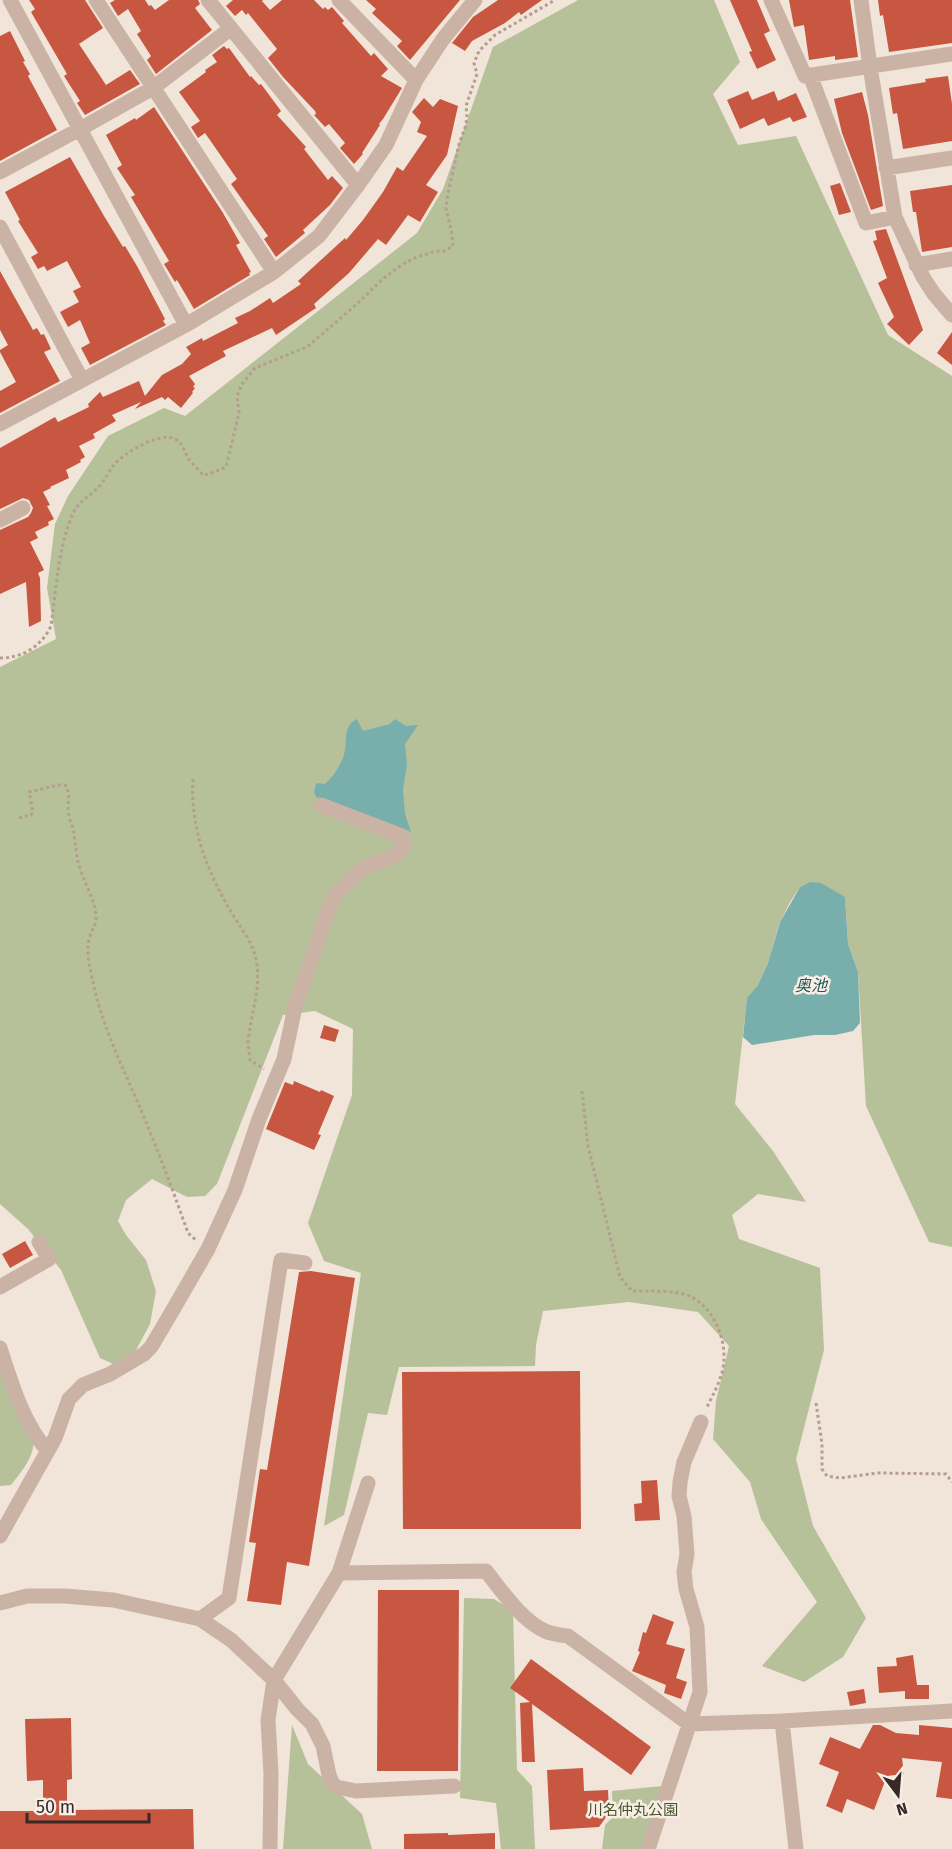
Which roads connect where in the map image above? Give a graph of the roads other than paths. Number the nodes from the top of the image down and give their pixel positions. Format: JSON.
{"nodes":[{"id":1,"x":10,"y":0,"type":"edge"},
{"id":2,"x":96,"y":0,"type":"edge"},
{"id":3,"x":208,"y":0,"type":"edge"},
{"id":4,"x":339,"y":0,"type":"edge"},
{"id":5,"x":475,"y":0,"type":"edge"},
{"id":6,"x":771,"y":0,"type":"edge"},
{"id":7,"x":861,"y":0,"type":"edge"},
{"id":8,"x":230,"y":29,"type":"junction"},
{"id":9,"x":952,"y":54,"type":"edge"},
{"id":10,"x":870,"y":67,"type":"junction"},
{"id":11,"x":810,"y":75,"type":"junction"},
{"id":12,"x":416,"y":80,"type":"junction"},
{"id":13,"x":153,"y":88,"type":"junction"},
{"id":14,"x":80,"y":129,"type":"junction"},
{"id":15,"x":952,"y":158,"type":"edge"},
{"id":16,"x":886,"y":168,"type":"junction"},
{"id":17,"x":0,"y":172,"type":"edge"},
{"id":18,"x":358,"y":185,"type":"junction"},
{"id":19,"x":895,"y":217,"type":"junction"},
{"id":20,"x":0,"y":227,"type":"edge"},
{"id":21,"x":952,"y":259,"type":"edge"},
{"id":22,"x":916,"y":265,"type":"junction"},
{"id":23,"x":274,"y":272,"type":"junction"},
{"id":24,"x":952,"y":315,"type":"edge"},
{"id":25,"x":186,"y":325,"type":"junction"},
{"id":26,"x":82,"y":380,"type":"junction"},
{"id":27,"x":0,"y":424,"type":"edge"},
{"id":28,"x":23,"y":508,"type":"dead end"},
{"id":29,"x":0,"y":520,"type":"edge"},
{"id":30,"x":321,"y":805,"type":"dead end"},
{"id":31,"x":39,"y":1242,"type":"dead end"},
{"id":32,"x":305,"y":1263,"type":"dead end"},
{"id":33,"x":0,"y":1287,"type":"edge"},
{"id":34,"x":0,"y":1348,"type":"edge"},
{"id":35,"x":701,"y":1422,"type":"road end"},
{"id":36,"x":47,"y":1450,"type":"junction"},
{"id":37,"x":368,"y":1483,"type":"dead end"},
{"id":38,"x":0,"y":1536,"type":"edge"},
{"id":39,"x":339,"y":1573,"type":"junction"},
{"id":40,"x":0,"y":1603,"type":"edge"},
{"id":41,"x":200,"y":1619,"type":"junction"},
{"id":42,"x":274,"y":1680,"type":"junction"},
{"id":43,"x":952,"y":1711,"type":"edge"},
{"id":44,"x":782,"y":1721,"type":"junction"},
{"id":45,"x":689,"y":1724,"type":"junction"},
{"id":46,"x":454,"y":1786,"type":"dead end"},
{"id":47,"x":270,"y":1849,"type":"edge"},
{"id":48,"x":648,"y":1849,"type":"edge"},
{"id":49,"x":796,"y":1849,"type":"edge"}],
"edges":[{"from":1,"to":14,"type":"street"},
{"from":2,"to":13,"type":"street"},
{"from":3,"to":8,"type":"street"},
{"from":4,"to":12,"type":"street"},
{"from":5,"to":12,"type":"street"},
{"from":6,"to":11,"type":"street"},
{"from":7,"to":10,"type":"street"},
{"from":8,"to":13,"type":"street"},
{"from":8,"to":18,"type":"street"},
{"from":9,"to":10,"type":"street"},
{"from":10,"to":11,"type":"street"},
{"from":10,"to":16,"type":"street"},
{"from":11,"to":19,"type":"street"},
{"from":12,"to":18,"type":"street"},
{"from":13,"to":14,"type":"street"},
{"from":13,"to":23,"type":"street"},
{"from":14,"to":17,"type":"street"},
{"from":14,"to":25,"type":"street"},
{"from":15,"to":16,"type":"street"},
{"from":16,"to":19,"type":"street"},
{"from":18,"to":23,"type":"street"},
{"from":19,"to":22,"type":"street"},
{"from":20,"to":26,"type":"street"},
{"from":21,"to":22,"type":"street"},
{"from":22,"to":24,"type":"street"},
{"from":23,"to":25,"type":"street"},
{"from":25,"to":26,"type":"street"},
{"from":26,"to":27,"type":"street"},
{"from":28,"to":29,"type":"street"},
{"from":30,"to":36,"type":"street"},
{"from":31,"to":33,"type":"street"},
{"from":32,"to":41,"type":"street"},
{"from":34,"to":36,"type":"street"},
{"from":35,"to":45,"type":"street"},
{"from":36,"to":38,"type":"street"},
{"from":37,"to":39,"type":"street"},
{"from":39,"to":42,"type":"street"},
{"from":39,"to":45,"type":"street"},
{"from":40,"to":41,"type":"street"},
{"from":41,"to":42,"type":"street"},
{"from":42,"to":46,"type":"street"},
{"from":42,"to":47,"type":"street"},
{"from":43,"to":44,"type":"street"},
{"from":44,"to":45,"type":"street"},
{"from":44,"to":49,"type":"street"},
{"from":45,"to":48,"type":"street"}]}
